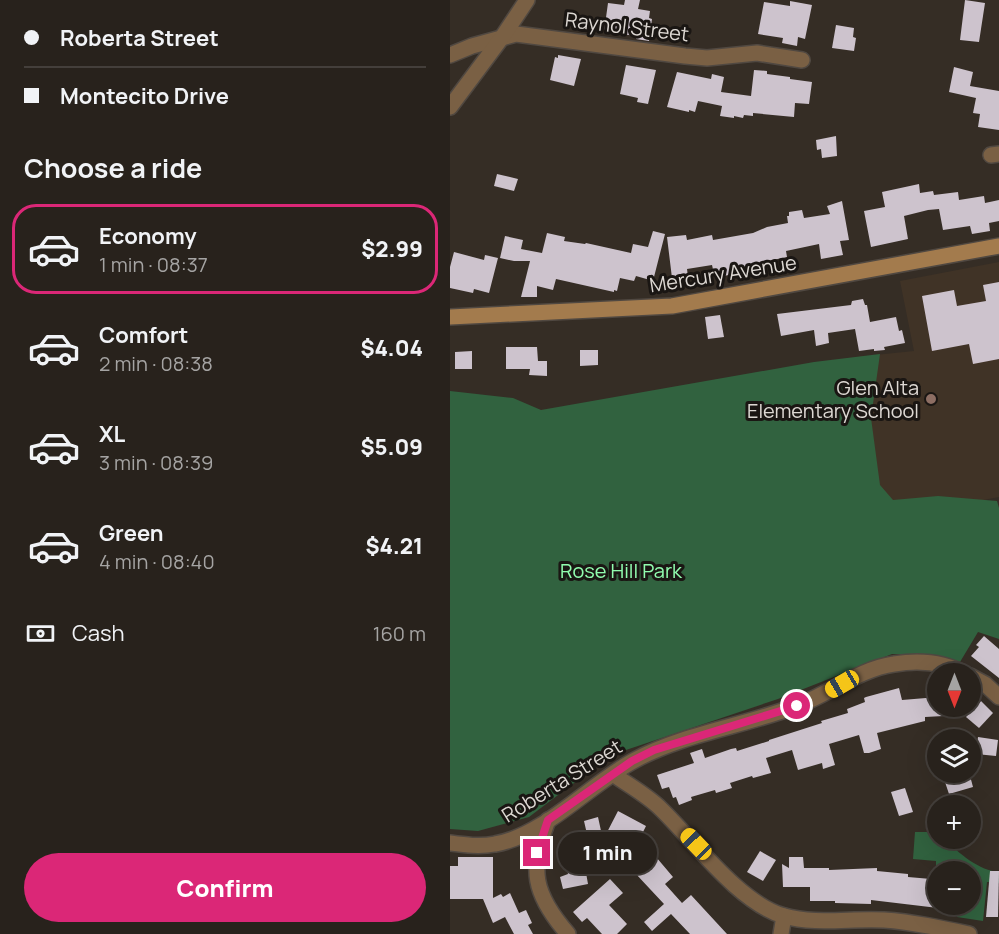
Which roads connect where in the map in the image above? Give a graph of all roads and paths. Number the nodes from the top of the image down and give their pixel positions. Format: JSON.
{"nodes":[{"id":1,"x":527,"y":0,"type":"edge"},
{"id":2,"x":504,"y":36,"type":"junction"},
{"id":3,"x":450,"y":55,"type":"edge"},
{"id":4,"x":802,"y":60,"type":"dead end"},
{"id":5,"x":450,"y":107,"type":"edge"},
{"id":6,"x":999,"y":246,"type":"edge"},
{"id":7,"x":450,"y":317,"type":"edge"},
{"id":8,"x":928,"y":663,"type":"edge"},
{"id":9,"x":981,"y":682,"type":"edge"},
{"id":10,"x":999,"y":697,"type":"edge"},
{"id":11,"x":613,"y":774,"type":"junction"},
{"id":12,"x":548,"y":820,"type":"junction"},
{"id":13,"x":450,"y":843,"type":"edge"},
{"id":14,"x":784,"y":916,"type":"junction"},
{"id":15,"x":568,"y":934,"type":"edge"},
{"id":16,"x":782,"y":934,"type":"edge"},
{"id":17,"x":969,"y":934,"type":"edge"}],
"edges":[{"from":1,"to":2,"type":"street"},
{"from":2,"to":3,"type":"street","name":"Raynol Street"},
{"from":2,"to":4,"type":"street","name":"Raynol Street"},
{"from":2,"to":5,"type":"street"},
{"from":6,"to":7,"type":"street","name":"Mercury Avenue"},
{"from":8,"to":11,"type":"street","name":"Roberta Street"},
{"from":9,"to":10,"type":"street"},
{"from":11,"to":12,"type":"street","name":"Roberta Street"},
{"from":11,"to":14,"type":"street"},
{"from":12,"to":13,"type":"street","name":"Roberta Street"},
{"from":12,"to":15,"type":"street"},
{"from":14,"to":16,"type":"street"},
{"from":14,"to":17,"type":"street"}]}
